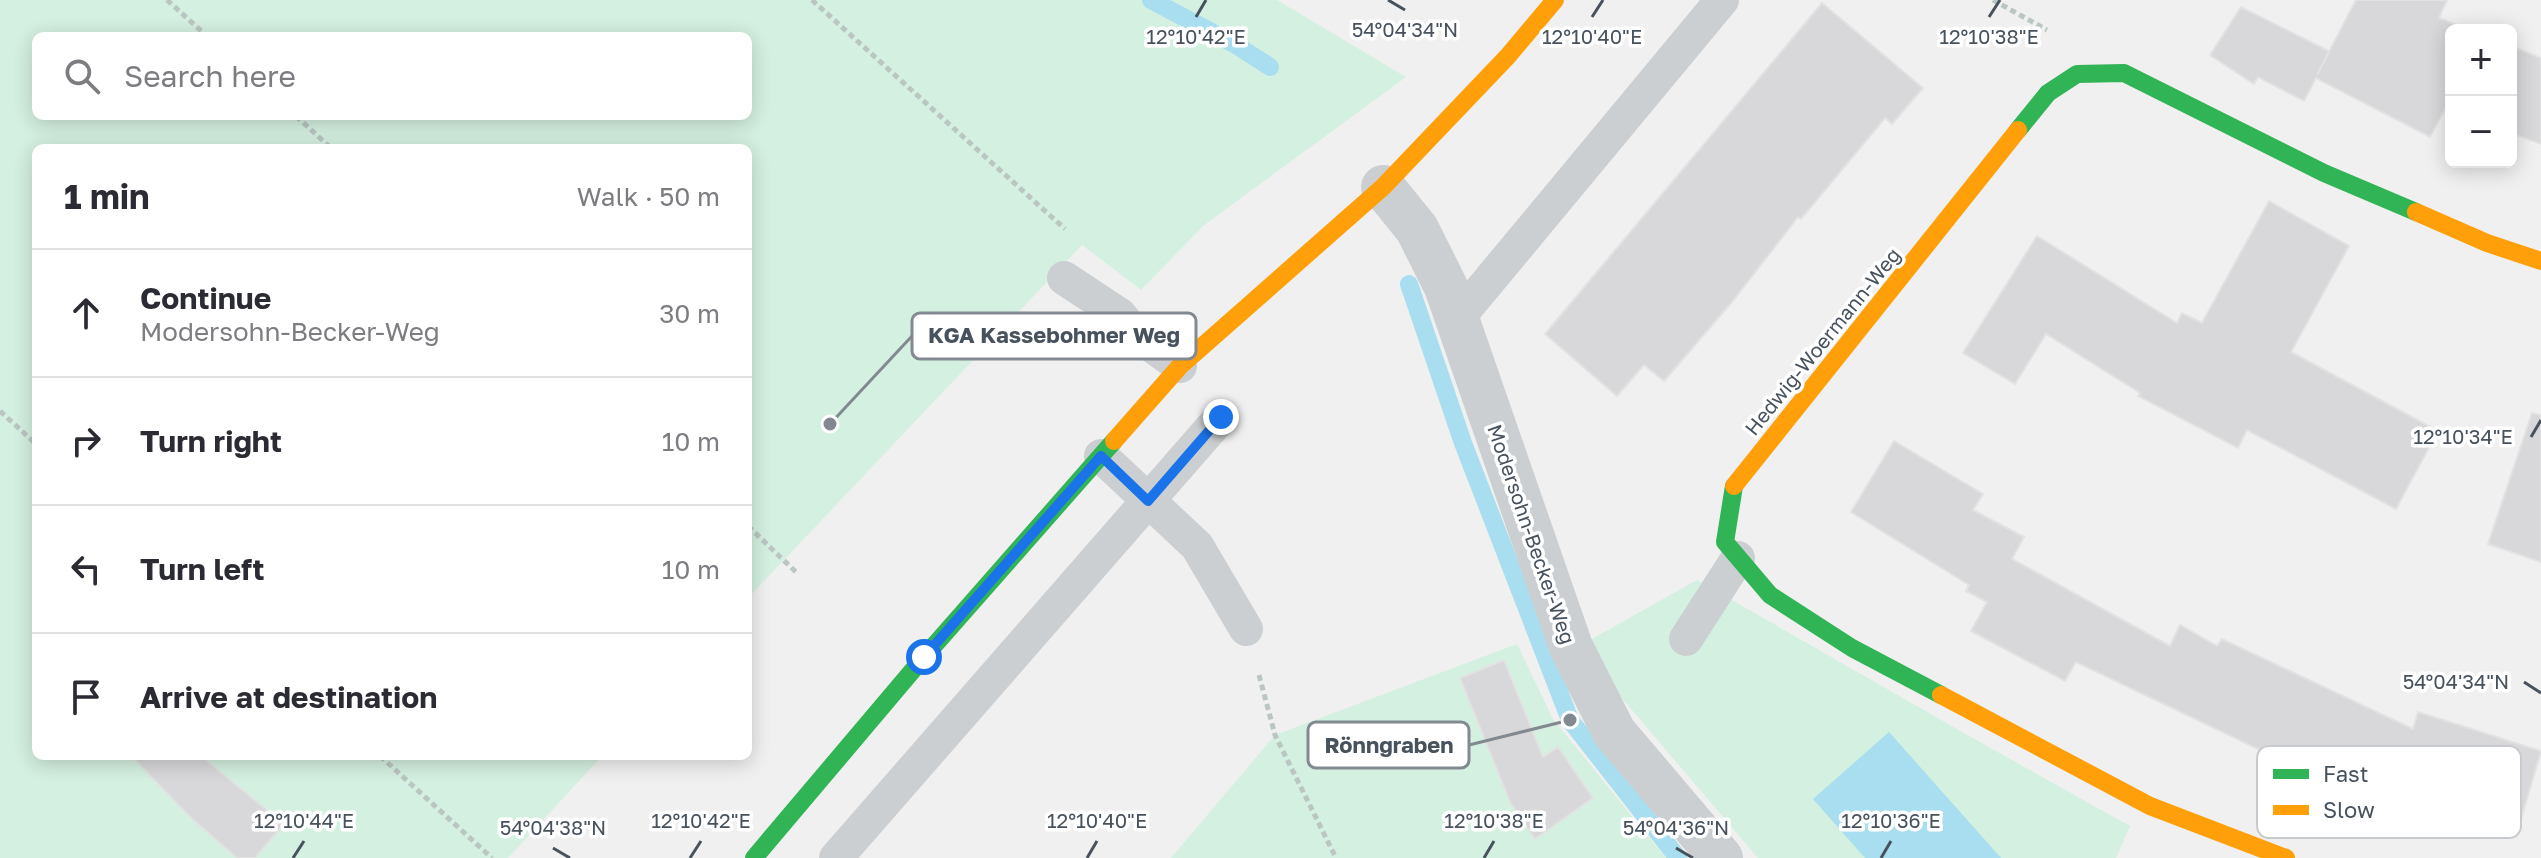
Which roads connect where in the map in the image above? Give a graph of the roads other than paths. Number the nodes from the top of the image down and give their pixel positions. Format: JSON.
{"nodes":[{"id":1,"x":1555,"y":0,"type":"edge"},
{"id":2,"x":1722,"y":0,"type":"edge"},
{"id":3,"x":1383,"y":187,"type":"junction"},
{"id":4,"x":2541,"y":261,"type":"edge"},
{"id":5,"x":1064,"y":278,"type":"road end"},
{"id":6,"x":1458,"y":318,"type":"junction"},
{"id":7,"x":1180,"y":366,"type":"junction"},
{"id":8,"x":1221,"y":417,"type":"dead end"},
{"id":9,"x":1101,"y":456,"type":"junction"},
{"id":10,"x":1148,"y":501,"type":"junction"},
{"id":11,"x":1738,"y":558,"type":"junction"},
{"id":12,"x":1246,"y":629,"type":"road end"},
{"id":13,"x":1686,"y":639,"type":"dead end"},
{"id":14,"x":754,"y":858,"type":"edge"},
{"id":15,"x":836,"y":858,"type":"edge"},
{"id":16,"x":1721,"y":858,"type":"edge"},
{"id":17,"x":2286,"y":858,"type":"edge"}],
"edges":[{"from":1,"to":3,"type":"street"},
{"from":2,"to":6,"type":"lane"},
{"from":3,"to":6,"type":"street","name":"Modersohn-Becker-Weg"},
{"from":3,"to":7,"type":"street"},
{"from":4,"to":11,"type":"street","name":"Hedwig-Woermann-Weg"},
{"from":5,"to":7,"type":"lane"},
{"from":6,"to":16,"type":"street","name":"Modersohn-Becker-Weg"},
{"from":7,"to":9,"type":"street"},
{"from":8,"to":10,"type":"lane"},
{"from":9,"to":10,"type":"lane"},
{"from":9,"to":14,"type":"street"},
{"from":10,"to":12,"type":"lane"},
{"from":10,"to":15,"type":"lane"},
{"from":11,"to":13,"type":"lane"},
{"from":11,"to":17,"type":"street","name":"Hedwig-Woermann-Weg"}]}
